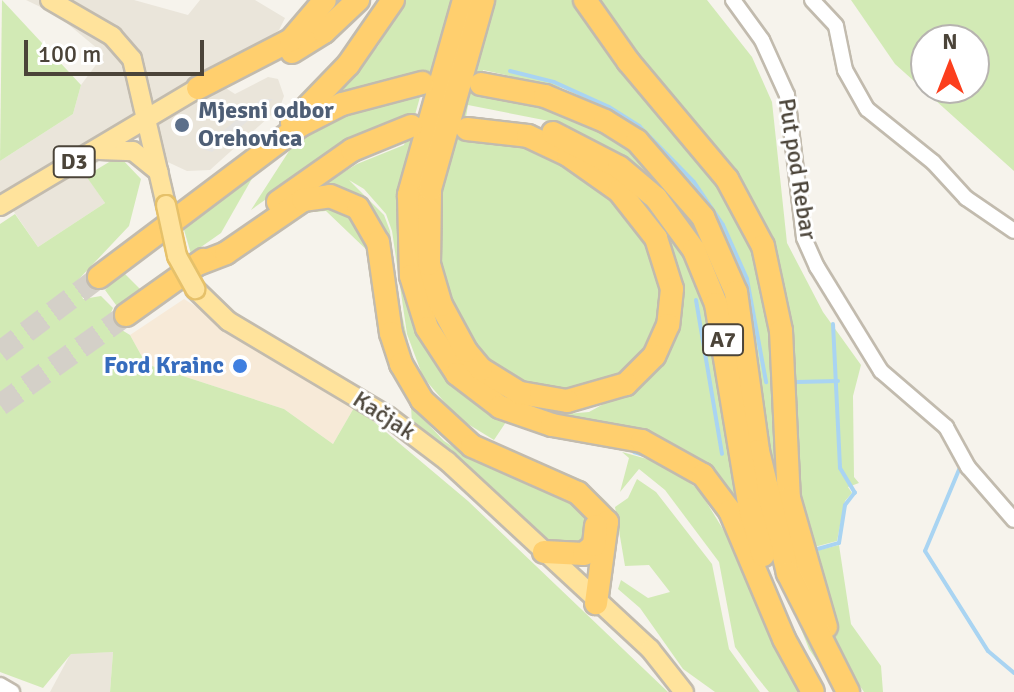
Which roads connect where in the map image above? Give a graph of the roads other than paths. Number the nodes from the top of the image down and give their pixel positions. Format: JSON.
{"nodes":[{"id":1,"x":50,"y":0,"type":"edge"},
{"id":2,"x":325,"y":0,"type":"edge"},
{"id":3,"x":358,"y":0,"type":"edge"},
{"id":4,"x":393,"y":0,"type":"edge"},
{"id":5,"x":464,"y":0,"type":"edge"},
{"id":6,"x":483,"y":0,"type":"edge"},
{"id":7,"x":585,"y":0,"type":"edge"},
{"id":8,"x":733,"y":0,"type":"edge"},
{"id":9,"x":812,"y":0,"type":"edge"},
{"id":10,"x":245,"y":66,"type":"junction"},
{"id":11,"x":422,"y":83,"type":"dead end"},
{"id":12,"x":481,"y":84,"type":"dead end"},
{"id":13,"x":198,"y":88,"type":"joint"},
{"id":14,"x":147,"y":117,"type":"junction"},
{"id":15,"x":409,"y":132,"type":"dead end"},
{"id":16,"x":266,"y":150,"type":"junction"},
{"id":17,"x":92,"y":151,"type":"junction"},
{"id":18,"x":159,"y":172,"type":"junction"},
{"id":19,"x":0,"y":206,"type":"edge"},
{"id":20,"x":1014,"y":231,"type":"edge"},
{"id":21,"x":198,"y":264,"type":"junction"},
{"id":22,"x":99,"y":277,"type":"tunnel mouth"},
{"id":23,"x":126,"y":315,"type":"tunnel mouth"},
{"id":24,"x":592,"y":505,"type":"junction"},
{"id":25,"x":1014,"y":520,"type":"edge"},
{"id":26,"x":544,"y":552,"type":"junction"},
{"id":27,"x":596,"y":603,"type":"junction"},
{"id":28,"x":0,"y":685,"type":"edge"},
{"id":29,"x":12,"y":692,"type":"edge"},
{"id":30,"x":684,"y":692,"type":"edge"},
{"id":31,"x":813,"y":692,"type":"edge"},
{"id":32,"x":824,"y":692,"type":"edge"},
{"id":33,"x":848,"y":692,"type":"edge"},
{"id":34,"x":860,"y":692,"type":"edge"}],
"edges":[{"from":1,"to":14,"type":"main road","name":"Kačjak"},
{"from":2,"to":10,"type":"highway"},
{"from":3,"to":10,"type":"highway"},
{"from":4,"to":16,"type":"highway"},
{"from":5,"to":31,"type":"highway"},
{"from":6,"to":32,"type":"highway","number":"A7"},
{"from":7,"to":34,"type":"highway"},
{"from":8,"to":25,"type":"street","name":"Put pod Rebar"},
{"from":9,"to":20,"type":"street"},
{"from":10,"to":13,"type":"highway"},
{"from":11,"to":16,"type":"highway"},
{"from":12,"to":33,"type":"highway","number":"A7"},
{"from":13,"to":14,"type":"main road"},
{"from":14,"to":17,"type":"main road","number":"D3"},
{"from":14,"to":18,"type":"main road","name":"Kačjak"},
{"from":15,"to":21,"type":"highway"},
{"from":16,"to":22,"type":"highway"},
{"from":17,"to":18,"type":"main road"},
{"from":17,"to":19,"type":"main road","number":"D3"},
{"from":18,"to":26,"type":"main road","name":"Kačjak","bridge":true},
{"from":21,"to":23,"type":"highway"},
{"from":21,"to":24,"type":"highway"},
{"from":24,"to":26,"type":"highway"},
{"from":24,"to":27,"type":"highway"},
{"from":26,"to":27,"type":"main road","name":"Kačjak"},
{"from":27,"to":30,"type":"main road","name":"Kačjak"},
{"from":28,"to":29,"type":"street"}]}
